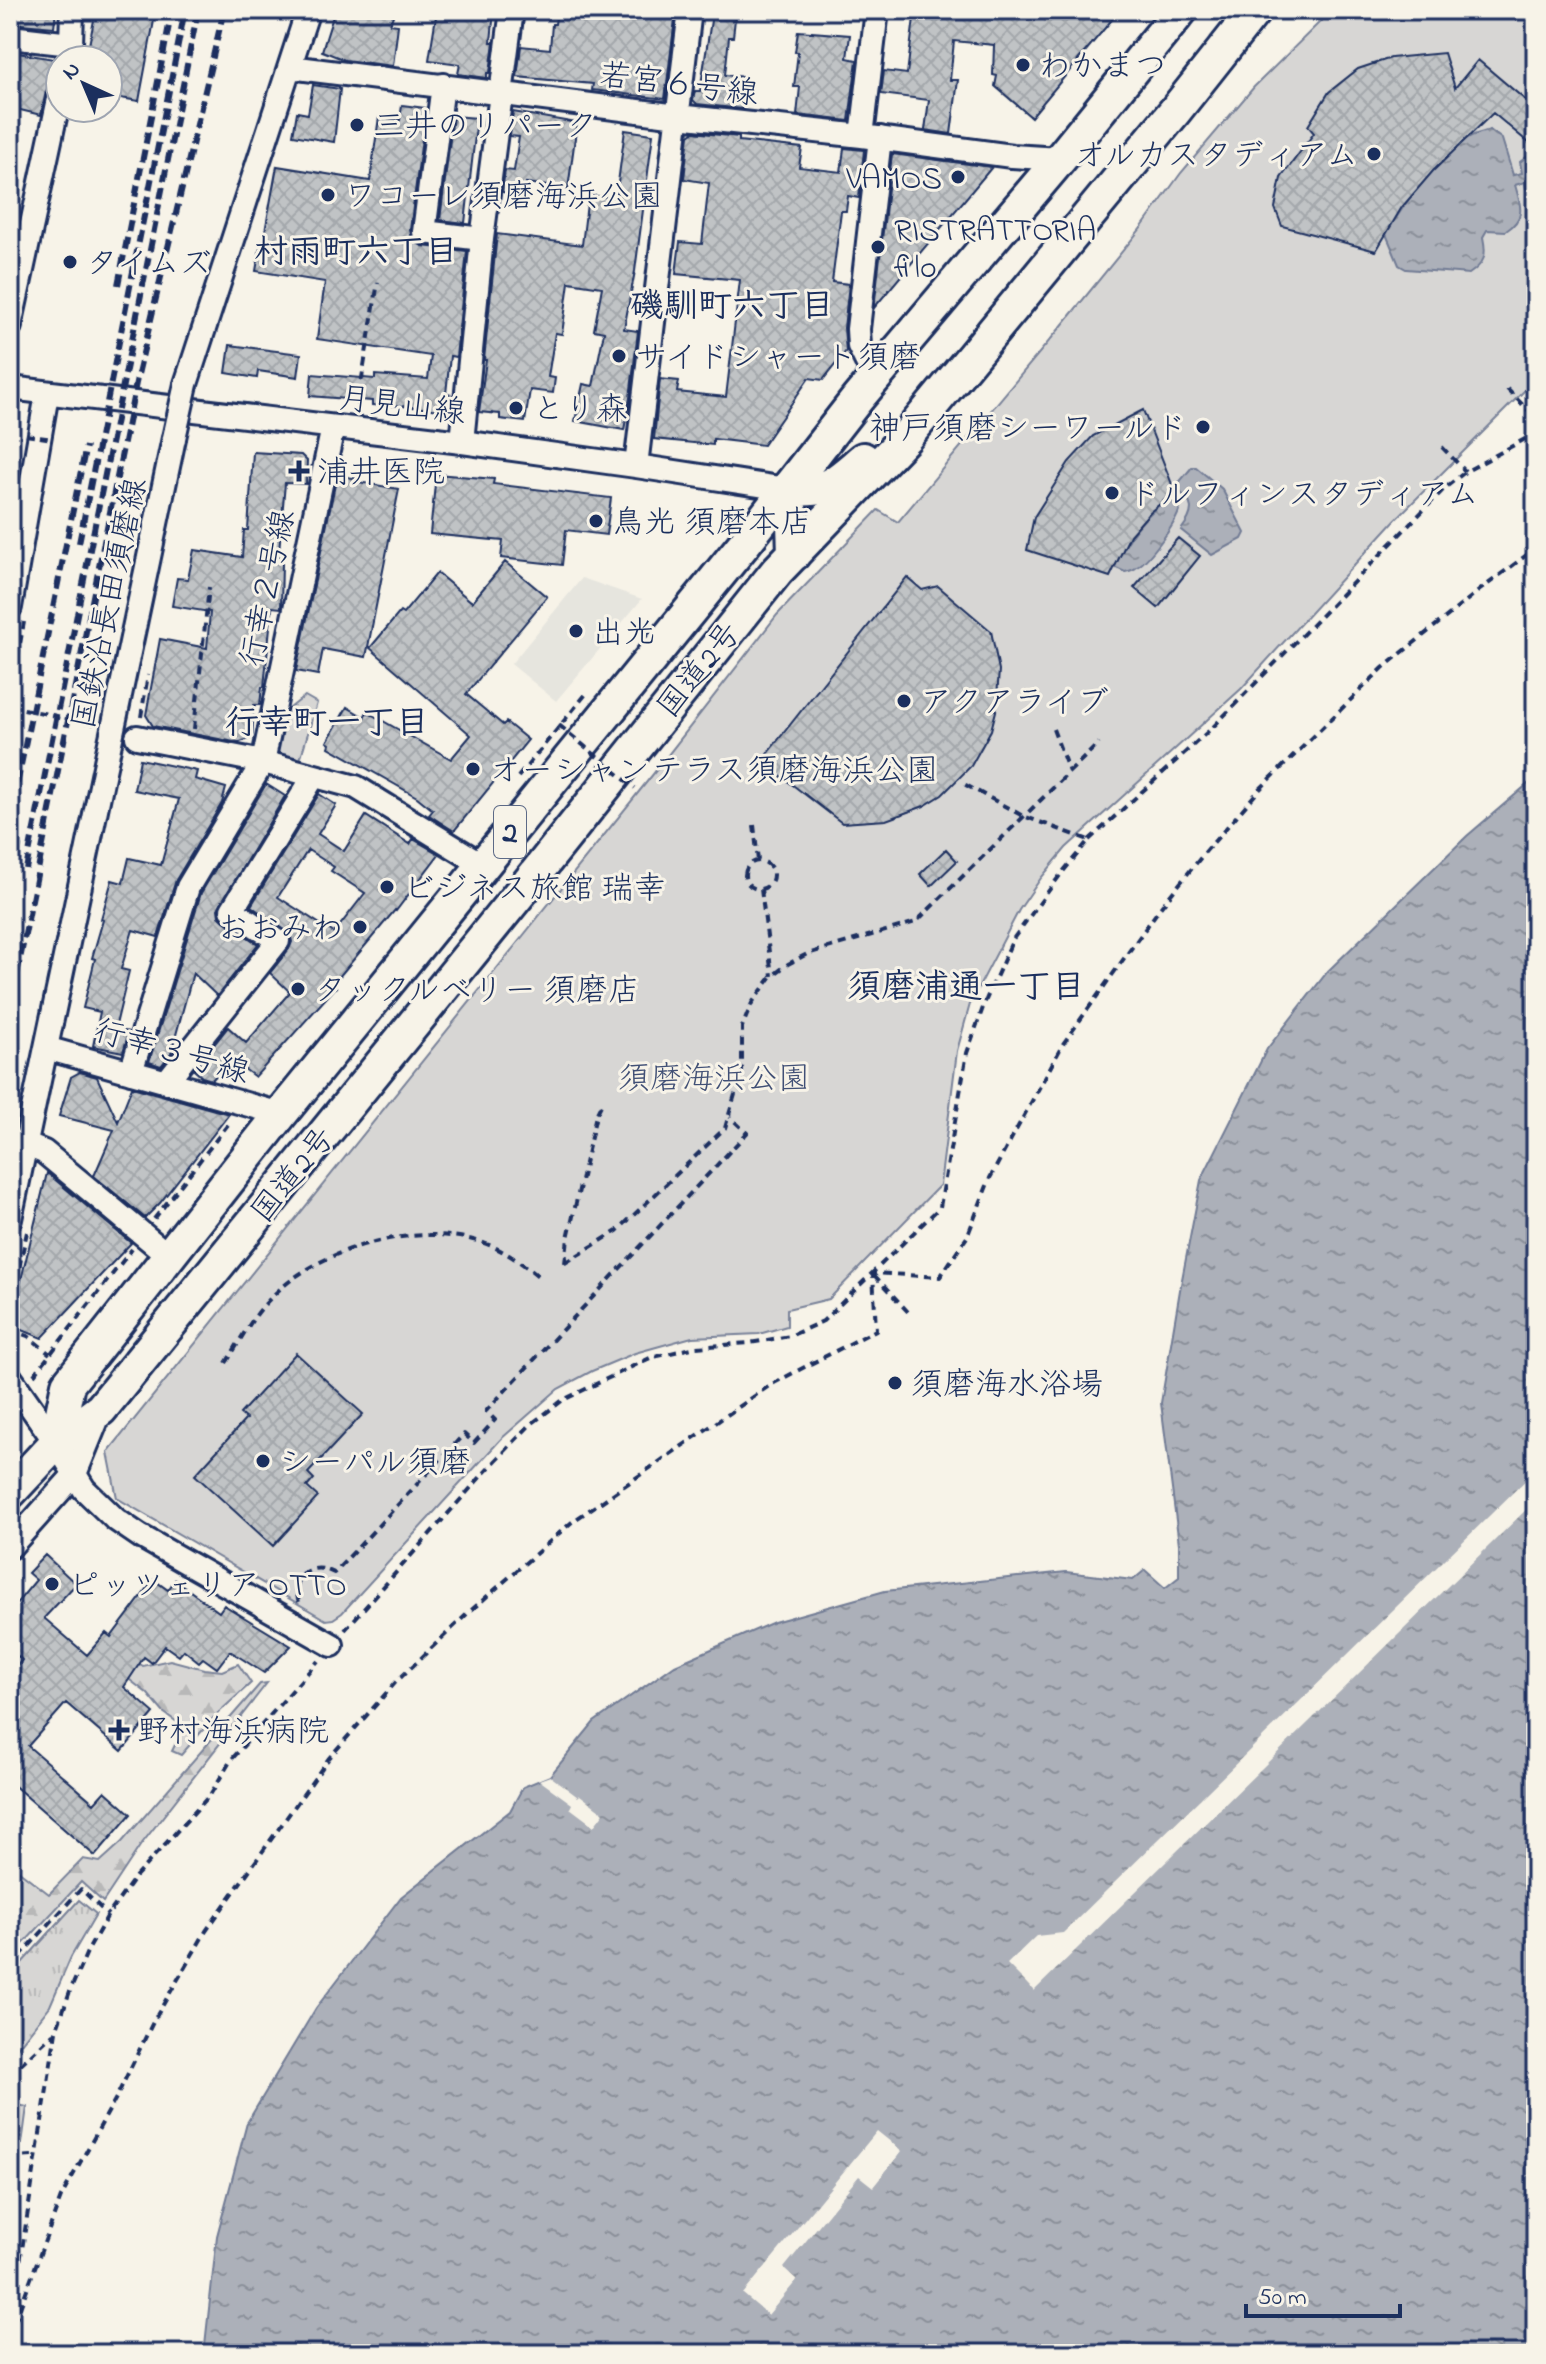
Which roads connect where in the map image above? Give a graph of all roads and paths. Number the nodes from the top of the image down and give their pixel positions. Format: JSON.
{"nodes":[{"id":1,"x":72,"y":10,"type":"edge"},
{"id":2,"x":308,"y":10,"type":"edge"},
{"id":3,"x":512,"y":10,"type":"edge"},
{"id":4,"x":690,"y":10,"type":"edge"},
{"id":5,"x":877,"y":10,"type":"edge"},
{"id":6,"x":1181,"y":10,"type":"edge"},
{"id":7,"x":1255,"y":10,"type":"edge"},
{"id":8,"x":10,"y":37,"type":"edge"},
{"id":9,"x":70,"y":44,"type":"edge"},
{"id":10,"x":44,"y":46,"type":"edge"},
{"id":11,"x":290,"y":67,"type":"junction"},
{"id":12,"x":443,"y":85,"type":"junction"},
{"id":13,"x":502,"y":93,"type":"junction"},
{"id":14,"x":678,"y":116,"type":"junction"},
{"id":15,"x":54,"y":124,"type":"edge"},
{"id":16,"x":871,"y":137,"type":"junction"},
{"id":17,"x":1060,"y":159,"type":"junction"},
{"id":18,"x":482,"y":239,"type":"junction"},
{"id":19,"x":1057,"y":254,"type":"junction"},
{"id":20,"x":378,"y":282,"type":"dead end"},
{"id":21,"x":10,"y":326,"type":"edge"},
{"id":22,"x":875,"y":379,"type":"junction"},
{"id":23,"x":10,"y":388,"type":"edge"},
{"id":24,"x":1507,"y":389,"type":"dead end"},
{"id":25,"x":47,"y":394,"type":"junction"},
{"id":26,"x":357,"y":411,"type":"dead end"},
{"id":27,"x":1536,"y":418,"type":"edge"},
{"id":28,"x":10,"y":423,"type":"edge"},
{"id":29,"x":333,"y":427,"type":"junction"},
{"id":30,"x":1536,"y":433,"type":"edge"},
{"id":31,"x":52,"y":439,"type":"dead end"},
{"id":32,"x":462,"y":442,"type":"junction"},
{"id":33,"x":1442,"y":447,"type":"dead end"},
{"id":34,"x":636,"y":466,"type":"junction"},
{"id":35,"x":1465,"y":472,"type":"junction"},
{"id":36,"x":786,"y":489,"type":"junction"},
{"id":37,"x":1536,"y":548,"type":"edge"},
{"id":38,"x":794,"y":554,"type":"junction"},
{"id":39,"x":209,"y":587,"type":"dead end"},
{"id":40,"x":10,"y":607,"type":"edge"},
{"id":41,"x":593,"y":686,"type":"dead end"},
{"id":42,"x":10,"y":690,"type":"edge"},
{"id":43,"x":10,"y":698,"type":"edge"},
{"id":44,"x":10,"y":706,"type":"edge"},
{"id":45,"x":93,"y":724,"type":"dead end"},
{"id":46,"x":559,"y":725,"type":"junction"},
{"id":47,"x":1053,"y":729,"type":"dead end"},
{"id":48,"x":137,"y":737,"type":"dead end"},
{"id":49,"x":1099,"y":743,"type":"dead end"},
{"id":50,"x":193,"y":747,"type":"junction"},
{"id":51,"x":263,"y":762,"type":"junction"},
{"id":52,"x":1069,"y":772,"type":"junction"},
{"id":53,"x":314,"y":776,"type":"junction"},
{"id":54,"x":964,"y":784,"type":"dead end"},
{"id":55,"x":511,"y":786,"type":"dead end"},
{"id":56,"x":635,"y":788,"type":"dead end"},
{"id":57,"x":1023,"y":816,"type":"junction"},
{"id":58,"x":754,"y":825,"type":"dead end"},
{"id":59,"x":1089,"y":840,"type":"junction"},
{"id":60,"x":758,"y":861,"type":"junction"},
{"id":61,"x":483,"y":865,"type":"junction"},
{"id":62,"x":761,"y":889,"type":"junction"},
{"id":63,"x":772,"y":976,"type":"junction"},
{"id":64,"x":46,"y":1048,"type":"junction"},
{"id":65,"x":131,"y":1072,"type":"junction"},
{"id":66,"x":166,"y":1082,"type":"junction"},
{"id":67,"x":601,"y":1105,"type":"dead end"},
{"id":68,"x":281,"y":1114,"type":"junction"},
{"id":69,"x":730,"y":1117,"type":"junction"},
{"id":70,"x":27,"y":1145,"type":"junction"},
{"id":71,"x":10,"y":1219,"type":"edge"},
{"id":72,"x":169,"y":1256,"type":"junction"},
{"id":73,"x":873,"y":1273,"type":"junction"},
{"id":74,"x":538,"y":1276,"type":"dead end"},
{"id":75,"x":910,"y":1314,"type":"dead end"},
{"id":76,"x":10,"y":1330,"type":"edge"},
{"id":77,"x":50,"y":1354,"type":"dead end"},
{"id":78,"x":226,"y":1363,"type":"dead end"},
{"id":79,"x":10,"y":1377,"type":"edge"},
{"id":80,"x":101,"y":1409,"type":"junction"},
{"id":81,"x":56,"y":1443,"type":"junction"},
{"id":82,"x":75,"y":1474,"type":"junction"},
{"id":83,"x":10,"y":1492,"type":"edge"},
{"id":84,"x":10,"y":1547,"type":"edge"},
{"id":85,"x":300,"y":1603,"type":"dead end"},
{"id":86,"x":332,"y":1645,"type":"junction"},
{"id":87,"x":108,"y":1915,"type":"junction"},
{"id":88,"x":10,"y":1967,"type":"edge"},
{"id":89,"x":56,"y":2031,"type":"junction"},
{"id":90,"x":10,"y":2074,"type":"edge"},
{"id":91,"x":35,"y":2156,"type":"junction"},
{"id":92,"x":10,"y":2157,"type":"edge"},
{"id":93,"x":10,"y":2254,"type":"edge"},
{"id":94,"x":20,"y":2262,"type":"junction"},
{"id":95,"x":10,"y":2286,"type":"edge"},
{"id":96,"x":10,"y":2335,"type":"edge"}],
"edges":[{"from":1,"to":9,"type":"street"},
{"from":2,"to":11,"type":"street","name":"国鉄沿長田須磨線"},
{"from":3,"to":13,"type":"street"},
{"from":4,"to":14,"type":"street"},
{"from":5,"to":16,"type":"street"},
{"from":6,"to":17,"type":"highway","name":"国道2号","number":"2"},
{"from":7,"to":19,"type":"highway","name":"国道2号","number":"2"},
{"from":8,"to":10,"type":"street"},
{"from":11,"to":12,"type":"street","name":"若宮６号線"},
{"from":11,"to":64,"type":"street","name":"国鉄沿長田須磨線","bridge":true},
{"from":12,"to":13,"type":"street","name":"若宮６号線"},
{"from":12,"to":18,"type":"street"},
{"from":13,"to":14,"type":"street","name":"若宮６号線"},
{"from":13,"to":18,"type":"street"},
{"from":14,"to":16,"type":"street","name":"若宮６号線"},
{"from":14,"to":34,"type":"street"},
{"from":15,"to":21,"type":"street"},
{"from":16,"to":17,"type":"street","name":"若宮６号線"},
{"from":16,"to":22,"type":"street"},
{"from":17,"to":22,"type":"highway","name":"国道2号","number":"2"},
{"from":18,"to":32,"type":"street"},
{"from":19,"to":36,"type":"highway","number":"2"},
{"from":19,"to":38,"type":"highway","name":"国道2号","number":"2"},
{"from":20,"to":26,"type":"path"},
{"from":22,"to":36,"type":"highway","name":"国道2号","number":"2"},
{"from":23,"to":25,"type":"street","name":"月見山線"},
{"from":24,"to":27,"type":"path"},
{"from":25,"to":29,"type":"street","name":"月見山線"},
{"from":25,"to":40,"type":"street"},
{"from":28,"to":31,"type":"path","bridge":true},
{"from":29,"to":32,"type":"street","name":"月見山線"},
{"from":29,"to":51,"type":"street","name":"行幸２号線"},
{"from":30,"to":35,"type":"path"},
{"from":32,"to":34,"type":"street","name":"月見山線"},
{"from":33,"to":35,"type":"path"},
{"from":34,"to":36,"type":"street","name":"月見山線"},
{"from":35,"to":59,"type":"path"},
{"from":36,"to":38,"type":"highway"},
{"from":36,"to":61,"type":"highway","name":"国道2号","number":"2"},
{"from":37,"to":73,"type":"path"},
{"from":38,"to":80,"type":"highway","name":"国道2号","number":"2"},
{"from":39,"to":50,"type":"path"},
{"from":41,"to":46,"type":"path"},
{"from":42,"to":43,"type":"path"},
{"from":44,"to":45,"type":"path"},
{"from":46,"to":55,"type":"path"},
{"from":46,"to":56,"type":"path","bridge":true},
{"from":47,"to":52,"type":"path"},
{"from":48,"to":50,"type":"street"},
{"from":49,"to":52,"type":"path"},
{"from":50,"to":51,"type":"street"},
{"from":51,"to":53,"type":"street"},
{"from":51,"to":65,"type":"street","name":"行幸２号線"},
{"from":52,"to":57,"type":"path"},
{"from":53,"to":61,"type":"street"},
{"from":53,"to":66,"type":"street"},
{"from":54,"to":57,"type":"path"},
{"from":57,"to":59,"type":"path"},
{"from":57,"to":63,"type":"path"},
{"from":58,"to":60,"type":"path"},
{"from":59,"to":73,"type":"path"},
{"from":60,"to":62,"type":"path"},
{"from":60,"to":62,"type":"path"},
{"from":61,"to":68,"type":"highway","name":"国道2号","number":"2"},
{"from":62,"to":63,"type":"path"},
{"from":63,"to":69,"type":"path"},
{"from":64,"to":65,"type":"street","name":"行幸３号線"},
{"from":64,"to":70,"type":"street","name":"国鉄沿長田須磨線"},
{"from":65,"to":66,"type":"street","name":"行幸３号線"},
{"from":66,"to":68,"type":"street","name":"行幸３号線"},
{"from":67,"to":69,"type":"path"},
{"from":68,"to":72,"type":"highway","name":"国道2号","number":"2"},
{"from":69,"to":85,"type":"path"},
{"from":70,"to":71,"type":"street","name":"国鉄沿長田須磨線"},
{"from":70,"to":72,"type":"street"},
{"from":72,"to":81,"type":"highway","name":"国道2号","number":"2"},
{"from":73,"to":75,"type":"path"},
{"from":73,"to":86,"type":"path"},
{"from":73,"to":96,"type":"path"},
{"from":74,"to":78,"type":"path"},
{"from":76,"to":77,"type":"path"},
{"from":79,"to":81,"type":"street"},
{"from":80,"to":81,"type":"highway","name":"国道2号","number":"2"},
{"from":80,"to":82,"type":"street"},
{"from":81,"to":82,"type":"street"},
{"from":81,"to":83,"type":"highway","name":"国道2号","number":"2"},
{"from":82,"to":84,"type":"street"},
{"from":82,"to":86,"type":"street"},
{"from":86,"to":87,"type":"path"},
{"from":87,"to":88,"type":"path"},
{"from":87,"to":89,"type":"path"},
{"from":89,"to":90,"type":"path"},
{"from":89,"to":91,"type":"path"},
{"from":91,"to":92,"type":"path"},
{"from":91,"to":94,"type":"path"},
{"from":93,"to":94,"type":"path"},
{"from":94,"to":95,"type":"path"}]}
